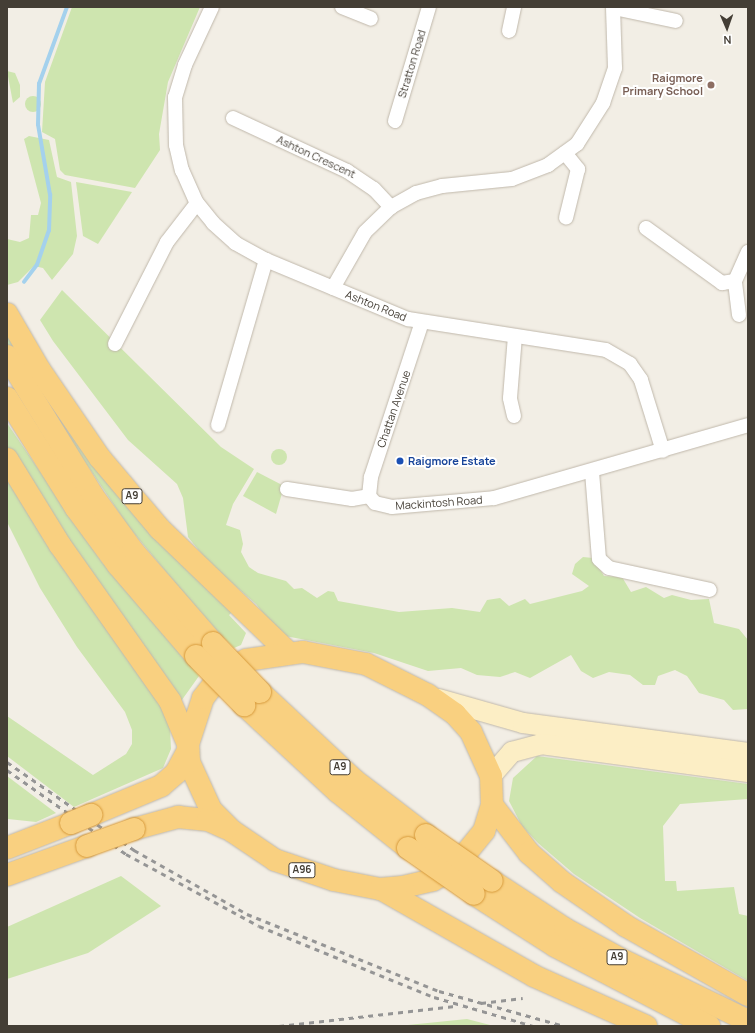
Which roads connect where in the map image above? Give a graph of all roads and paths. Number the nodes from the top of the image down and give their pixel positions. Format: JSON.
{"nodes":[{"id":1,"x":212,"y":7,"type":"edge"},
{"id":2,"x":342,"y":7,"type":"edge"},
{"id":3,"x":429,"y":7,"type":"edge"},
{"id":4,"x":514,"y":7,"type":"edge"},
{"id":5,"x":614,"y":8,"type":"edge"},
{"id":6,"x":371,"y":19,"type":"dead end"},
{"id":7,"x":676,"y":20,"type":"dead end"},
{"id":8,"x":509,"y":30,"type":"dead end"},
{"id":9,"x":233,"y":118,"type":"dead end"},
{"id":10,"x":395,"y":121,"type":"dead end"},
{"id":11,"x":565,"y":153,"type":"junction"},
{"id":12,"x":197,"y":203,"type":"junction"},
{"id":13,"x":391,"y":207,"type":"junction"},
{"id":14,"x":566,"y":218,"type":"dead end"},
{"id":15,"x":646,"y":228,"type":"dead end"},
{"id":16,"x":748,"y":252,"type":"edge"},
{"id":17,"x":266,"y":260,"type":"junction"},
{"id":18,"x":735,"y":281,"type":"junction"},
{"id":19,"x":333,"y":288,"type":"junction"},
{"id":20,"x":7,"y":314,"type":"edge"},
{"id":21,"x":739,"y":315,"type":"dead end"},
{"id":22,"x":422,"y":322,"type":"junction"},
{"id":23,"x":515,"y":336,"type":"junction"},
{"id":24,"x":115,"y":344,"type":"dead end"},
{"id":25,"x":7,"y":356,"type":"edge"},
{"id":26,"x":7,"y":398,"type":"edge"},
{"id":27,"x":514,"y":416,"type":"dead end"},
{"id":28,"x":218,"y":425,"type":"dead end"},
{"id":29,"x":748,"y":425,"type":"edge"},
{"id":30,"x":663,"y":452,"type":"junction"},
{"id":31,"x":7,"y":459,"type":"edge"},
{"id":32,"x":592,"y":472,"type":"junction"},
{"id":33,"x":287,"y":489,"type":"dead end"},
{"id":34,"x":369,"y":496,"type":"junction"},
{"id":35,"x":710,"y":590,"type":"dead end"},
{"id":36,"x":205,"y":649,"type":"junction"},
{"id":37,"x":288,"y":652,"type":"junction"},
{"id":38,"x":428,"y":695,"type":"junction"},
{"id":39,"x":252,"y":699,"type":"junction"},
{"id":40,"x":188,"y":747,"type":"junction"},
{"id":41,"x":748,"y":753,"type":"edge"},
{"id":42,"x":748,"y":772,"type":"edge"},
{"id":43,"x":491,"y":776,"type":"junction"},
{"id":44,"x":492,"y":805,"type":"junction"},
{"id":45,"x":232,"y":831,"type":"junction"},
{"id":46,"x":7,"y":848,"type":"edge"},
{"id":47,"x":7,"y":875,"type":"edge"},
{"id":48,"x":380,"y":889,"type":"junction"},
{"id":49,"x":748,"y":996,"type":"edge"},
{"id":50,"x":748,"y":1021,"type":"edge"},
{"id":51,"x":646,"y":1026,"type":"edge"},
{"id":52,"x":709,"y":1026,"type":"edge"}],
"edges":[{"from":1,"to":12,"type":"street","name":"Ashton Road"},
{"from":2,"to":6,"type":"street"},
{"from":3,"to":10,"type":"street","name":"Stratton Road"},
{"from":4,"to":8,"type":"street"},
{"from":5,"to":7,"type":"street"},
{"from":5,"to":11,"type":"street"},
{"from":9,"to":13,"type":"street","name":"Ashton Crescent"},
{"from":11,"to":13,"type":"street"},
{"from":11,"to":14,"type":"street"},
{"from":12,"to":17,"type":"street","name":"Ashton Road"},
{"from":12,"to":24,"type":"street"},
{"from":13,"to":19,"type":"street"},
{"from":15,"to":18,"type":"street"},
{"from":16,"to":18,"type":"street"},
{"from":17,"to":19,"type":"street","name":"Ashton Road"},
{"from":17,"to":28,"type":"street"},
{"from":18,"to":21,"type":"street"},
{"from":19,"to":22,"type":"street","name":"Ashton Road"},
{"from":20,"to":37,"type":"highway","number":"A9"},
{"from":22,"to":23,"type":"street","name":"Ashton Road"},
{"from":22,"to":34,"type":"street","name":"Chattan Avenue"},
{"from":23,"to":27,"type":"street"},
{"from":23,"to":30,"type":"street","name":"Ashton Road"},
{"from":25,"to":36,"type":"highway","number":"A9"},
{"from":26,"to":36,"type":"highway","number":"A9"},
{"from":29,"to":30,"type":"street","name":"Mackintosh Road"},
{"from":30,"to":32,"type":"street","name":"Mackintosh Road"},
{"from":31,"to":40,"type":"highway"},
{"from":32,"to":34,"type":"street","name":"Mackintosh Road"},
{"from":32,"to":35,"type":"street"},
{"from":33,"to":34,"type":"street"},
{"from":36,"to":39,"type":"highway","number":"A9","bridge":true},
{"from":37,"to":38,"type":"highway","number":"A96"},
{"from":37,"to":40,"type":"highway","number":"A96"},
{"from":38,"to":41,"type":"main road"},
{"from":38,"to":43,"type":"highway","number":"A96"},
{"from":39,"to":50,"type":"highway","number":"A9","bridge":true},
{"from":39,"to":52,"type":"highway","number":"A9","bridge":true},
{"from":40,"to":45,"type":"highway","number":"A96"},
{"from":40,"to":46,"type":"highway","number":"A96","bridge":true},
{"from":42,"to":43,"type":"main road"},
{"from":43,"to":44,"type":"highway","number":"A96"},
{"from":44,"to":48,"type":"highway","number":"A96"},
{"from":44,"to":49,"type":"highway"},
{"from":45,"to":47,"type":"highway","number":"A96","bridge":true},
{"from":45,"to":48,"type":"highway","number":"A96"},
{"from":48,"to":51,"type":"highway"}]}
